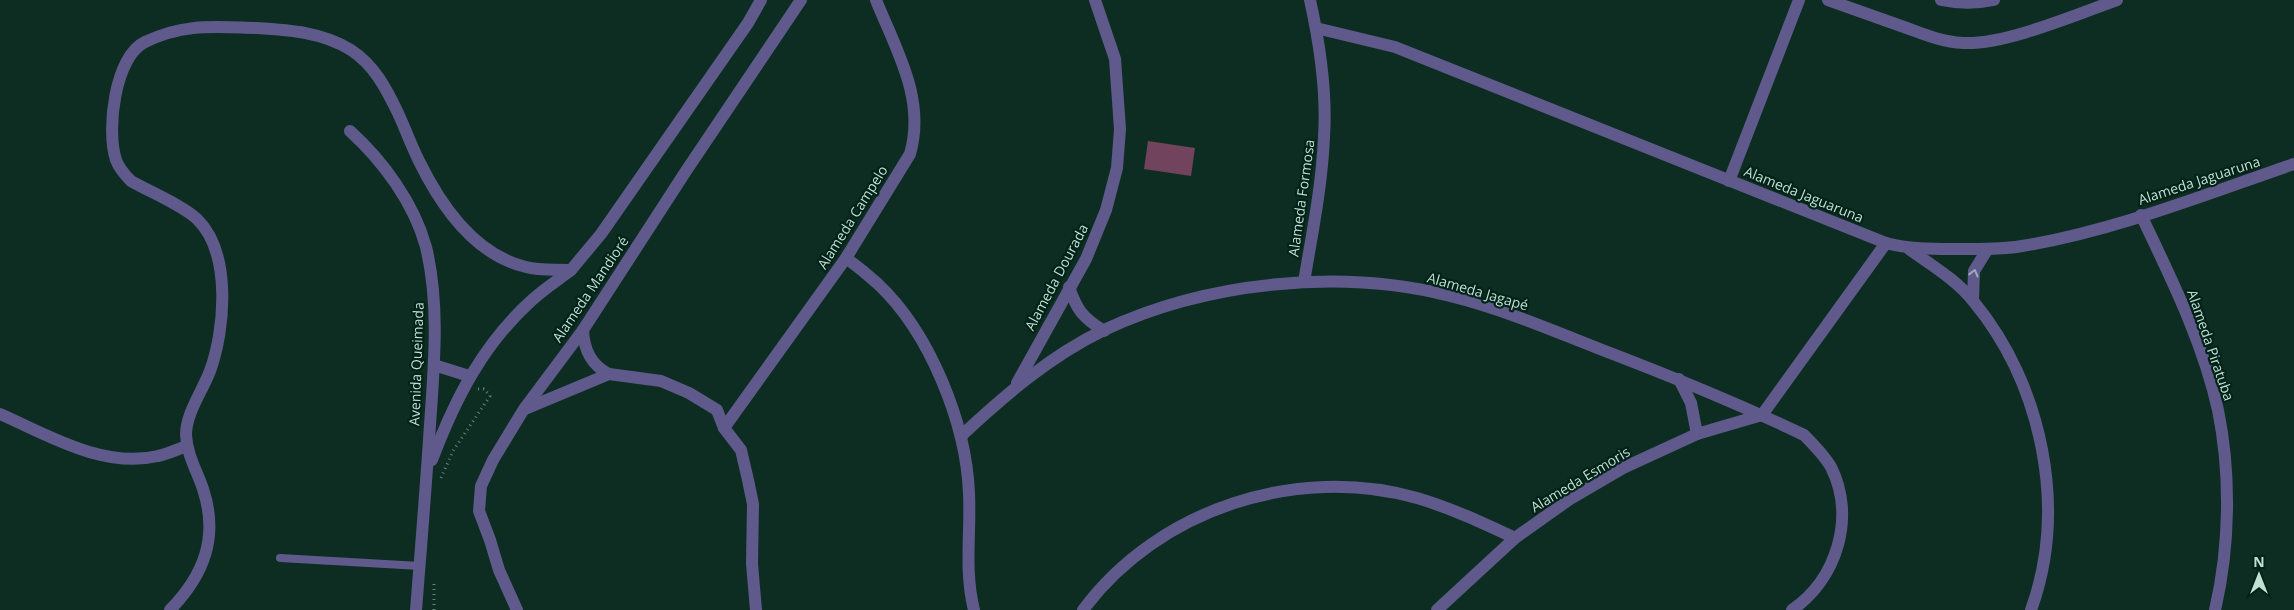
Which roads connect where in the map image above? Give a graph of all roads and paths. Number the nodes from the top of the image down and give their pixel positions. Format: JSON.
{"nodes":[{"id":1,"x":761,"y":0,"type":"edge"},
{"id":2,"x":801,"y":0,"type":"edge"},
{"id":3,"x":876,"y":0,"type":"edge"},
{"id":4,"x":1095,"y":0,"type":"edge"},
{"id":5,"x":1310,"y":0,"type":"edge"},
{"id":6,"x":1799,"y":0,"type":"edge"},
{"id":7,"x":1828,"y":0,"type":"edge"},
{"id":8,"x":1941,"y":0,"type":"edge"},
{"id":9,"x":1994,"y":0,"type":"edge"},
{"id":10,"x":2117,"y":0,"type":"edge"},
{"id":11,"x":1316,"y":28,"type":"junction"},
{"id":12,"x":350,"y":131,"type":"dead end"},
{"id":13,"x":2294,"y":164,"type":"edge"},
{"id":14,"x":1729,"y":181,"type":"junction"},
{"id":15,"x":2141,"y":216,"type":"junction"},
{"id":16,"x":1886,"y":243,"type":"junction"},
{"id":17,"x":1909,"y":249,"type":"junction"},
{"id":18,"x":1986,"y":250,"type":"junction"},
{"id":19,"x":846,"y":258,"type":"junction"},
{"id":20,"x":571,"y":270,"type":"junction"},
{"id":21,"x":1304,"y":282,"type":"junction"},
{"id":22,"x":1069,"y":287,"type":"junction"},
{"id":23,"x":1973,"y":300,"type":"junction"},
{"id":24,"x":583,"y":330,"type":"junction"},
{"id":25,"x":1104,"y":331,"type":"junction"},
{"id":26,"x":434,"y":365,"type":"junction"},
{"id":27,"x":609,"y":374,"type":"junction"},
{"id":28,"x":1679,"y":379,"type":"junction"},
{"id":29,"x":466,"y":382,"type":"junction"},
{"id":30,"x":1014,"y":388,"type":"junction"},
{"id":31,"x":524,"y":409,"type":"junction"},
{"id":32,"x":0,"y":414,"type":"edge"},
{"id":33,"x":1762,"y":415,"type":"junction"},
{"id":34,"x":724,"y":428,"type":"junction"},
{"id":35,"x":1697,"y":434,"type":"junction"},
{"id":36,"x":961,"y":436,"type":"junction"},
{"id":37,"x":187,"y":446,"type":"junction"},
{"id":38,"x":427,"y":472,"type":"junction"},
{"id":39,"x":438,"y":484,"type":"dead end"},
{"id":40,"x":1515,"y":538,"type":"junction"},
{"id":41,"x":280,"y":558,"type":"dead end"},
{"id":42,"x":420,"y":566,"type":"junction"},
{"id":43,"x":434,"y":581,"type":"dead end"},
{"id":44,"x":170,"y":610,"type":"edge"},
{"id":45,"x":416,"y":610,"type":"edge"},
{"id":46,"x":434,"y":610,"type":"edge"},
{"id":47,"x":517,"y":610,"type":"edge"},
{"id":48,"x":756,"y":610,"type":"edge"},
{"id":49,"x":974,"y":610,"type":"edge"},
{"id":50,"x":1083,"y":610,"type":"edge"},
{"id":51,"x":1436,"y":610,"type":"edge"},
{"id":52,"x":1792,"y":610,"type":"edge"},
{"id":53,"x":2031,"y":610,"type":"edge"},
{"id":54,"x":2215,"y":610,"type":"edge"}],
"edges":[{"from":1,"to":20,"type":"street","name":"Avenida Queimada"},
{"from":2,"to":24,"type":"street","name":"Alameda Mandioré"},
{"from":3,"to":19,"type":"street","name":"Alameda Campelo"},
{"from":4,"to":22,"type":"street","name":"Alameda Dourada"},
{"from":5,"to":11,"type":"street","name":"Alameda Formosa"},
{"from":6,"to":14,"type":"street"},
{"from":7,"to":10,"type":"street"},
{"from":8,"to":9,"type":"street"},
{"from":11,"to":14,"type":"street","name":"Alameda Jaguaruna"},
{"from":11,"to":21,"type":"street","name":"Alameda Formosa"},
{"from":12,"to":26,"type":"street","name":"Avenida Queimada"},
{"from":13,"to":15,"type":"street","name":"Alameda Jaguaruna"},
{"from":14,"to":16,"type":"street","name":"Alameda Jaguaruna"},
{"from":15,"to":18,"type":"street","name":"Alameda Jaguaruna"},
{"from":15,"to":54,"type":"street","name":"Alameda Piratuba"},
{"from":16,"to":17,"type":"street","name":"Alameda Jaguaruna"},
{"from":16,"to":33,"type":"street"},
{"from":17,"to":18,"type":"street","name":"Alameda Jaguaruna"},
{"from":17,"to":23,"type":"street"},
{"from":23,"to":18,"type":"street","one_way":true},
{"from":19,"to":34,"type":"street","name":"Alameda Campelo"},
{"from":19,"to":36,"type":"street"},
{"from":20,"to":29,"type":"street","name":"Avenida Queimada"},
{"from":20,"to":37,"type":"street"},
{"from":21,"to":25,"type":"street","name":"Alameda Jagapé"},
{"from":21,"to":28,"type":"street","name":"Alameda Jagapé"},
{"from":22,"to":25,"type":"street"},
{"from":22,"to":30,"type":"street","name":"Alameda Dourada"},
{"from":23,"to":53,"type":"street"},
{"from":24,"to":27,"type":"street"},
{"from":24,"to":31,"type":"street","name":"Alameda Mandioré"},
{"from":25,"to":30,"type":"street","name":"Alameda Jagapé"},
{"from":26,"to":29,"type":"street"},
{"from":26,"to":38,"type":"street","name":"Avenida Queimada"},
{"from":27,"to":31,"type":"street"},
{"from":27,"to":34,"type":"street"},
{"from":28,"to":33,"type":"street","name":"Alameda Jagapé"},
{"from":28,"to":35,"type":"street"},
{"from":29,"to":38,"type":"street","name":"Avenida Queimada"},
{"from":29,"to":39,"type":"path"},
{"from":30,"to":36,"type":"street","name":"Alameda Jagapé"},
{"from":31,"to":47,"type":"street","name":"Alameda Mandioré"},
{"from":32,"to":37,"type":"street"},
{"from":33,"to":35,"type":"street","name":"Alameda Esmoris"},
{"from":33,"to":52,"type":"street","name":"Alameda Jagapé"},
{"from":34,"to":48,"type":"street"},
{"from":35,"to":40,"type":"street","name":"Alameda Esmoris"},
{"from":36,"to":49,"type":"street"},
{"from":37,"to":44,"type":"street"},
{"from":38,"to":42,"type":"street","name":"Avenida Queimada"},
{"from":40,"to":50,"type":"street"},
{"from":40,"to":51,"type":"street","name":"Alameda Esmoris"},
{"from":41,"to":42,"type":"lane"},
{"from":42,"to":45,"type":"street","name":"Avenida Queimada"},
{"from":43,"to":46,"type":"path"}]}
